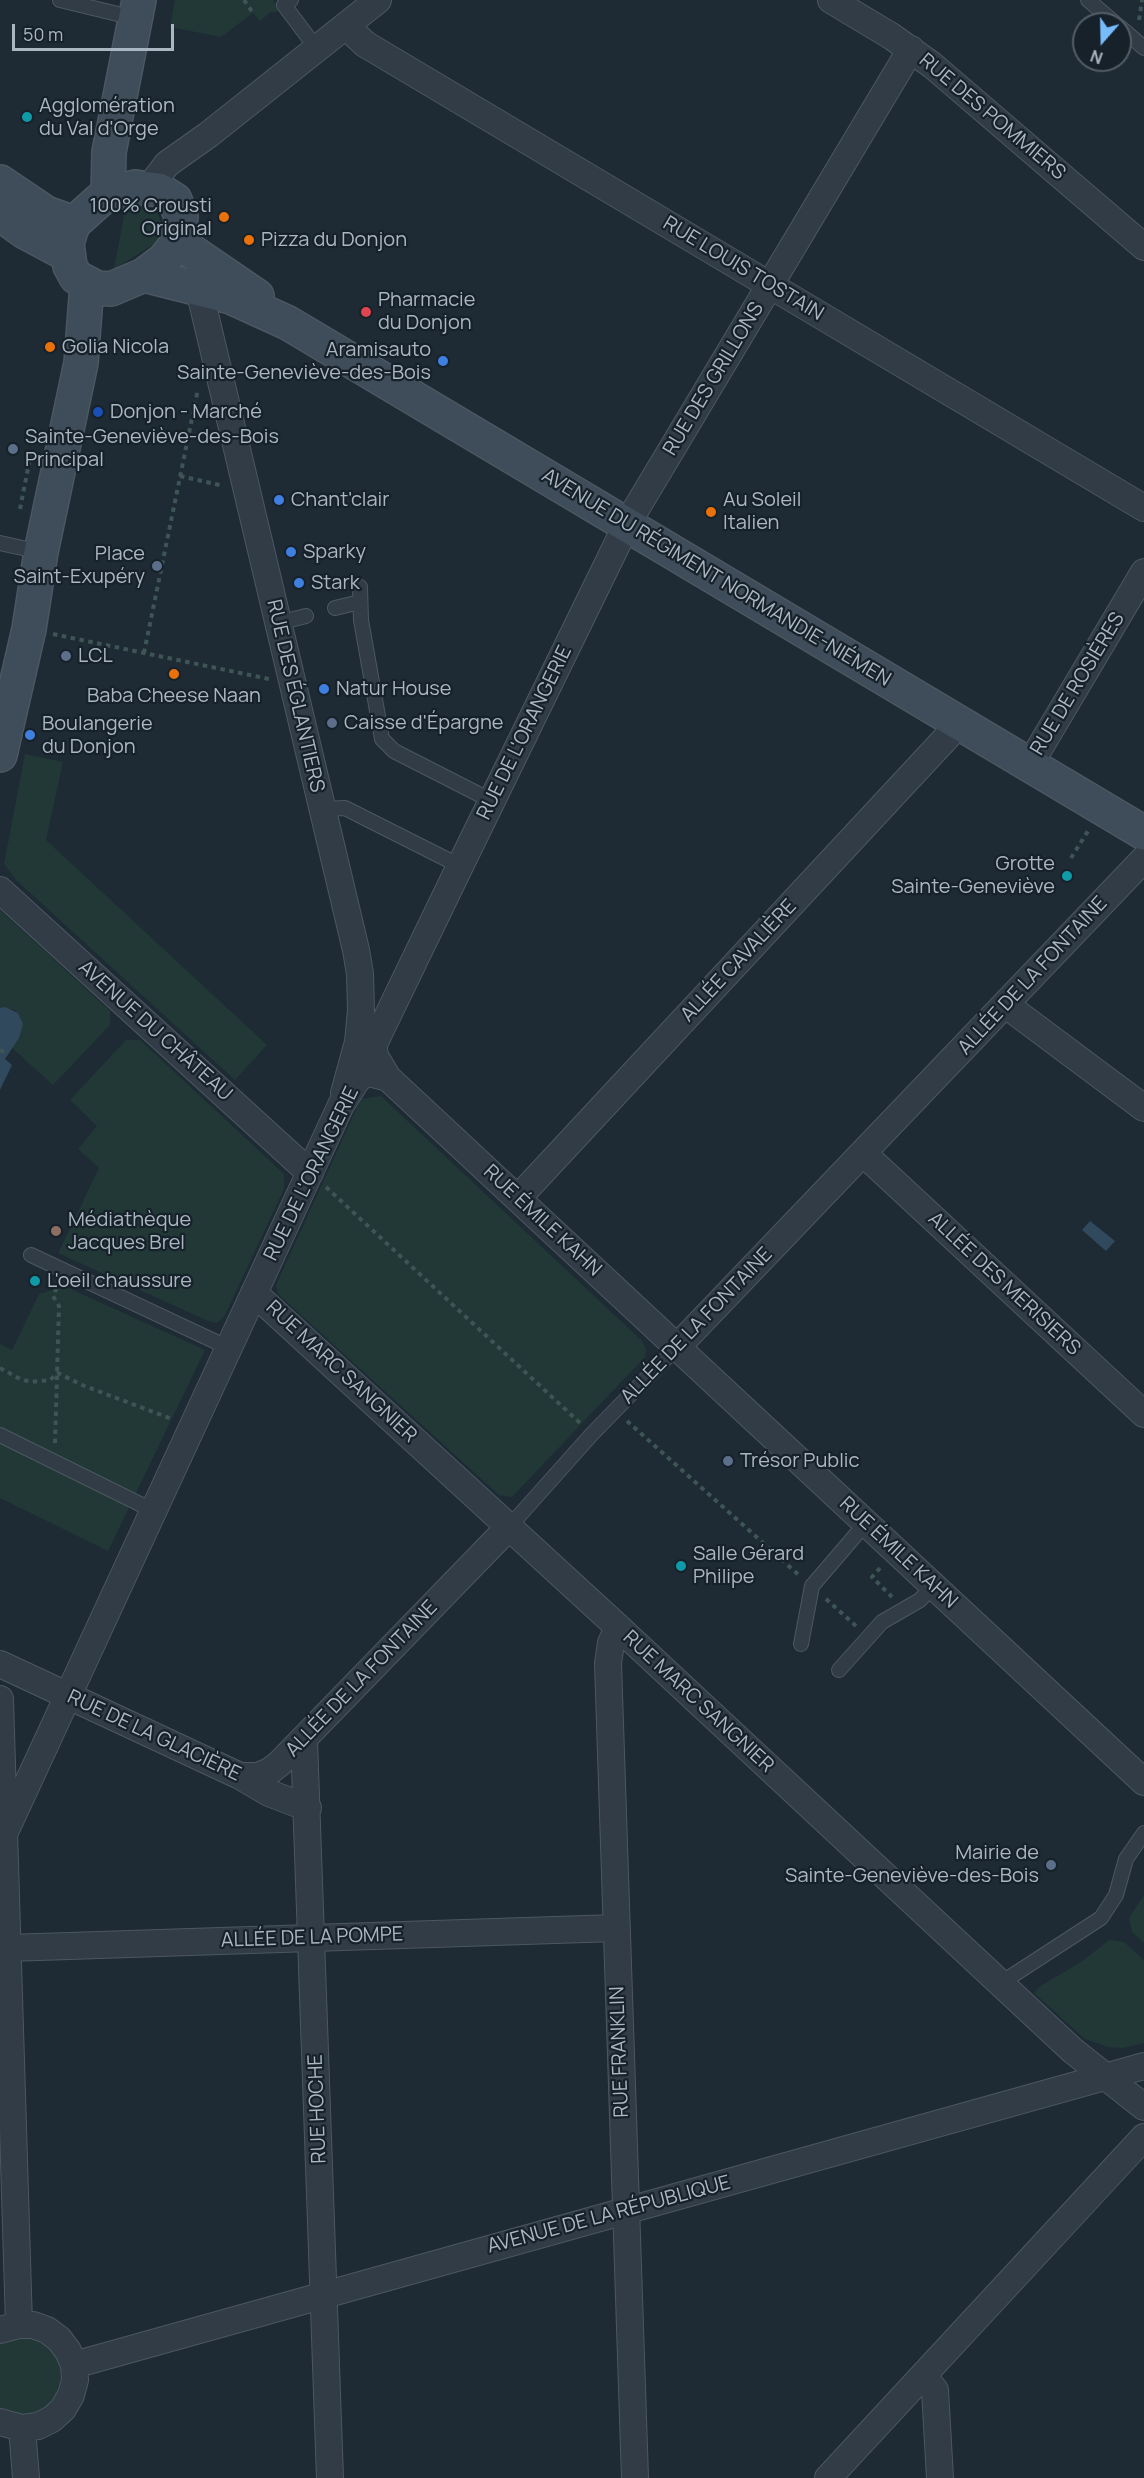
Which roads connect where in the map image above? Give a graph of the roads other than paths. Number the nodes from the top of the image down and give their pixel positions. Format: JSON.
{"nodes":[{"id":1,"x":60,"y":0,"type":"edge"},
{"id":2,"x":291,"y":0,"type":"edge"},
{"id":3,"x":378,"y":0,"type":"edge"},
{"id":4,"x":831,"y":0,"type":"edge"},
{"id":5,"x":1088,"y":0,"type":"edge"},
{"id":6,"x":143,"y":6,"type":"edge"},
{"id":7,"x":1102,"y":12,"type":"edge"},
{"id":8,"x":346,"y":26,"type":"junction"},
{"id":9,"x":1132,"y":38,"type":"edge"},
{"id":10,"x":1144,"y":48,"type":"edge"},
{"id":11,"x":317,"y":49,"type":"junction"},
{"id":12,"x":911,"y":49,"type":"junction"},
{"id":13,"x":0,"y":182,"type":"edge"},
{"id":14,"x":140,"y":192,"type":"junction"},
{"id":15,"x":0,"y":214,"type":"edge"},
{"id":16,"x":74,"y":223,"type":"junction"},
{"id":17,"x":178,"y":242,"type":"junction"},
{"id":18,"x":1144,"y":247,"type":"edge"},
{"id":19,"x":68,"y":255,"type":"junction"},
{"id":20,"x":144,"y":275,"type":"junction"},
{"id":21,"x":770,"y":285,"type":"junction"},
{"id":22,"x":99,"y":287,"type":"junction"},
{"id":23,"x":199,"y":289,"type":"junction"},
{"id":24,"x":288,"y":323,"type":"junction"},
{"id":25,"x":1144,"y":508,"type":"edge"},
{"id":26,"x":627,"y":524,"type":"junction"},
{"id":27,"x":0,"y":543,"type":"edge"},
{"id":28,"x":40,"y":552,"type":"junction"},
{"id":29,"x":1144,"y":572,"type":"edge"},
{"id":30,"x":360,"y":587,"type":"dead end"},
{"id":31,"x":360,"y":602,"type":"junction"},
{"id":32,"x":335,"y":608,"type":"dead end"},
{"id":33,"x":306,"y":616,"type":"dead end"},
{"id":34,"x":278,"y":623,"type":"junction"},
{"id":35,"x":0,"y":694,"type":"edge"},
{"id":36,"x":960,"y":723,"type":"junction"},
{"id":37,"x":0,"y":755,"type":"edge"},
{"id":38,"x":1030,"y":764,"type":"junction"},
{"id":39,"x":492,"y":801,"type":"junction"},
{"id":40,"x":322,"y":809,"type":"junction"},
{"id":41,"x":1144,"y":833,"type":"edge"},
{"id":42,"x":1144,"y":859,"type":"edge"},
{"id":43,"x":460,"y":866,"type":"junction"},
{"id":44,"x":0,"y":890,"type":"edge"},
{"id":45,"x":1006,"y":1005,"type":"junction"},
{"id":46,"x":361,"y":1010,"type":"junction"},
{"id":47,"x":388,"y":1015,"type":"junction"},
{"id":48,"x":388,"y":1078,"type":"junction"},
{"id":49,"x":341,"y":1105,"type":"junction"},
{"id":50,"x":1144,"y":1108,"type":"edge"},
{"id":51,"x":864,"y":1154,"type":"junction"},
{"id":52,"x":310,"y":1173,"type":"junction"},
{"id":53,"x":518,"y":1198,"type":"junction"},
{"id":54,"x":31,"y":1256,"type":"dead end"},
{"id":55,"x":254,"y":1293,"type":"junction"},
{"id":56,"x":677,"y":1347,"type":"junction"},
{"id":57,"x":229,"y":1348,"type":"junction"},
{"id":58,"x":1144,"y":1414,"type":"edge"},
{"id":59,"x":0,"y":1435,"type":"edge"},
{"id":60,"x":154,"y":1511,"type":"junction"},
{"id":61,"x":866,"y":1523,"type":"junction"},
{"id":62,"x":509,"y":1527,"type":"junction"},
{"id":63,"x":933,"y":1586,"type":"junction"},
{"id":64,"x":618,"y":1627,"type":"junction"},
{"id":65,"x":801,"y":1644,"type":"dead end"},
{"id":66,"x":0,"y":1664,"type":"edge"},
{"id":67,"x":839,"y":1670,"type":"dead end"},
{"id":68,"x":69,"y":1696,"type":"junction"},
{"id":69,"x":0,"y":1698,"type":"edge"},
{"id":70,"x":304,"y":1740,"type":"junction"},
{"id":71,"x":240,"y":1776,"type":"junction"},
{"id":72,"x":1144,"y":1782,"type":"edge"},
{"id":73,"x":308,"y":1808,"type":"junction"},
{"id":74,"x":5,"y":1832,"type":"junction"},
{"id":75,"x":1144,"y":1833,"type":"edge"},
{"id":76,"x":616,"y":1928,"type":"junction"},
{"id":77,"x":312,"y":1938,"type":"junction"},
{"id":78,"x":8,"y":1948,"type":"junction"},
{"id":79,"x":1001,"y":1983,"type":"junction"},
{"id":80,"x":1144,"y":2066,"type":"edge"},
{"id":81,"x":1105,"y":2076,"type":"junction"},
{"id":82,"x":1144,"y":2107,"type":"edge"},
{"id":83,"x":1144,"y":2136,"type":"edge"},
{"id":84,"x":626,"y":2211,"type":"junction"},
{"id":85,"x":323,"y":2294,"type":"junction"},
{"id":86,"x":9,"y":2327,"type":"edge"},
{"id":87,"x":74,"y":2365,"type":"junction"},
{"id":88,"x":923,"y":2376,"type":"junction"},
{"id":89,"x":11,"y":2425,"type":"edge"},
{"id":90,"x":26,"y":2478,"type":"edge"},
{"id":91,"x":330,"y":2478,"type":"edge"},
{"id":92,"x":635,"y":2478,"type":"edge"},
{"id":93,"x":828,"y":2478,"type":"edge"},
{"id":94,"x":940,"y":2478,"type":"edge"}],
"edges":[{"from":1,"to":6,"type":"lane"},
{"from":2,"to":11,"type":"lane"},
{"from":3,"to":8,"type":"street"},
{"from":4,"to":12,"type":"street","name":"RUE DES POMMIERS"},
{"from":5,"to":7,"type":"lane"},
{"from":6,"to":14,"type":"main road"},
{"from":8,"to":11,"type":"street"},
{"from":8,"to":21,"type":"street","name":"RUE LOUIS TOSTAIN"},
{"from":9,"to":10,"type":"lane"},
{"from":11,"to":14,"type":"street"},
{"from":12,"to":18,"type":"street","name":"RUE DES POMMIERS"},
{"from":12,"to":21,"type":"street","name":"RUE DES GRILLONS"},
{"from":13,"to":16,"type":"main road"},
{"from":14,"to":16,"type":"main road"},
{"from":14,"to":17,"type":"main road"},
{"from":15,"to":19,"type":"main road"},
{"from":16,"to":19,"type":"main road"},
{"from":17,"to":20,"type":"main road"},
{"from":17,"to":24,"type":"main road","name":"AVENUE DU RÉGIMENT NORMANDIE-NIÉMEN"},
{"from":19,"to":22,"type":"main road"},
{"from":20,"to":22,"type":"main road"},
{"from":20,"to":23,"type":"main road","name":"AVENUE DU RÉGIMENT NORMANDIE-NIÉMEN"},
{"from":21,"to":25,"type":"street","name":"RUE LOUIS TOSTAIN"},
{"from":21,"to":26,"type":"street","name":"RUE DES GRILLONS"},
{"from":22,"to":28,"type":"main road"},
{"from":23,"to":24,"type":"main road","name":"AVENUE DU RÉGIMENT NORMANDIE-NIÉMEN"},
{"from":23,"to":34,"type":"street","name":"RUE DES ÉGLANTIERS"},
{"from":24,"to":26,"type":"main road","name":"AVENUE DU RÉGIMENT NORMANDIE-NIÉMEN"},
{"from":26,"to":36,"type":"main road","name":"AVENUE DU RÉGIMENT NORMANDIE-NIÉMEN"},
{"from":26,"to":39,"type":"street","name":"RUE DE L'ORANGERIE"},
{"from":27,"to":28,"type":"lane"},
{"from":28,"to":35,"type":"main road"},
{"from":28,"to":37,"type":"main road"},
{"from":29,"to":38,"type":"street","name":"RUE DE ROSIÈRES"},
{"from":30,"to":31,"type":"lane"},
{"from":31,"to":32,"type":"lane"},
{"from":31,"to":39,"type":"lane"},
{"from":33,"to":34,"type":"lane"},
{"from":34,"to":40,"type":"street","name":"RUE DES ÉGLANTIERS"},
{"from":36,"to":38,"type":"main road","name":"AVENUE DU RÉGIMENT NORMANDIE-NIÉMEN"},
{"from":36,"to":53,"type":"street","name":"ALLÉE CAVALIÈRE"},
{"from":38,"to":41,"type":"main road","name":"AVENUE DU RÉGIMENT NORMANDIE-NIÉMEN"},
{"from":39,"to":43,"type":"street","name":"RUE DE L'ORANGERIE"},
{"from":40,"to":43,"type":"lane"},
{"from":40,"to":46,"type":"street","name":"RUE DES ÉGLANTIERS"},
{"from":42,"to":45,"type":"street","name":"ALLÉE DE LA FONTAINE"},
{"from":43,"to":47,"type":"street","name":"RUE DE L'ORANGERIE"},
{"from":44,"to":52,"type":"street","name":"AVENUE DU CHÂTEAU"},
{"from":45,"to":50,"type":"street"},
{"from":45,"to":51,"type":"street","name":"ALLÉE DE LA FONTAINE"},
{"from":46,"to":47,"type":"street"},
{"from":46,"to":49,"type":"street","name":"RUE DES ÉGLANTIERS"},
{"from":47,"to":48,"type":"street","name":"RUE DE L'ORANGERIE"},
{"from":48,"to":49,"type":"street","name":"RUE DE L'ORANGERIE"},
{"from":48,"to":53,"type":"street","name":"RUE ÉMILE KAHN"},
{"from":49,"to":52,"type":"street","name":"RUE DE L'ORANGERIE"},
{"from":51,"to":56,"type":"street","name":"ALLÉE DE LA FONTAINE"},
{"from":51,"to":58,"type":"street","name":"ALLÉE DES MERISIERS"},
{"from":52,"to":55,"type":"street","name":"RUE DE L'ORANGERIE"},
{"from":53,"to":56,"type":"street","name":"RUE ÉMILE KAHN"},
{"from":54,"to":57,"type":"lane"},
{"from":55,"to":57,"type":"street","name":"RUE DE L'ORANGERIE"},
{"from":55,"to":62,"type":"street","name":"RUE MARC SANGNIER"},
{"from":56,"to":61,"type":"street","name":"RUE ÉMILE KAHN"},
{"from":56,"to":62,"type":"lane","name":"ALLÉE DE LA FONTAINE"},
{"from":57,"to":60,"type":"street","name":"RUE DE L'ORANGERIE"},
{"from":59,"to":60,"type":"lane"},
{"from":60,"to":68,"type":"street","name":"RUE DE L'ORANGERIE"},
{"from":61,"to":63,"type":"street","name":"RUE ÉMILE KAHN"},
{"from":61,"to":65,"type":"lane"},
{"from":62,"to":64,"type":"street","name":"RUE MARC SANGNIER"},
{"from":62,"to":70,"type":"street","name":"ALLÉE DE LA FONTAINE"},
{"from":63,"to":67,"type":"lane"},
{"from":63,"to":72,"type":"street","name":"RUE ÉMILE KAHN"},
{"from":64,"to":76,"type":"street","name":"RUE FRANKLIN"},
{"from":64,"to":79,"type":"street","name":"RUE MARC SANGNIER"},
{"from":66,"to":68,"type":"street","name":"RUE DE LA GLACIÈRE"},
{"from":68,"to":71,"type":"street","name":"RUE DE LA GLACIÈRE"},
{"from":68,"to":74,"type":"street","name":"RUE DE L'ORANGERIE"},
{"from":69,"to":74,"type":"street"},
{"from":70,"to":71,"type":"street","name":"ALLÉE DE LA FONTAINE"},
{"from":70,"to":73,"type":"street","name":"RUE HOCHE"},
{"from":71,"to":73,"type":"street","name":"RUE DE LA GLACIÈRE"},
{"from":73,"to":77,"type":"street","name":"RUE HOCHE"},
{"from":74,"to":78,"type":"street"},
{"from":75,"to":79,"type":"lane"},
{"from":76,"to":77,"type":"street","name":"ALLÉE DE LA POMPE"},
{"from":76,"to":84,"type":"street","name":"RUE FRANKLIN"},
{"from":77,"to":78,"type":"street","name":"ALLÉE DE LA POMPE"},
{"from":77,"to":85,"type":"street","name":"RUE HOCHE"},
{"from":78,"to":86,"type":"street"},
{"from":79,"to":81,"type":"street","name":"RUE MARC SANGNIER"},
{"from":80,"to":81,"type":"street","name":"AVENUE DE LA RÉPUBLIQUE"},
{"from":81,"to":82,"type":"street","name":"RUE MARC SANGNIER"},
{"from":81,"to":84,"type":"street","name":"AVENUE DE LA RÉPUBLIQUE"},
{"from":83,"to":88,"type":"street"},
{"from":84,"to":85,"type":"street","name":"AVENUE DE LA RÉPUBLIQUE"},
{"from":84,"to":92,"type":"street","name":"RUE FRANKLIN"},
{"from":85,"to":87,"type":"street","name":"AVENUE DE LA RÉPUBLIQUE"},
{"from":85,"to":91,"type":"street","name":"RUE HOCHE"},
{"from":86,"to":87,"type":"street"},
{"from":87,"to":89,"type":"street"},
{"from":88,"to":93,"type":"street"},
{"from":88,"to":94,"type":"street"},
{"from":89,"to":90,"type":"street"}]}
